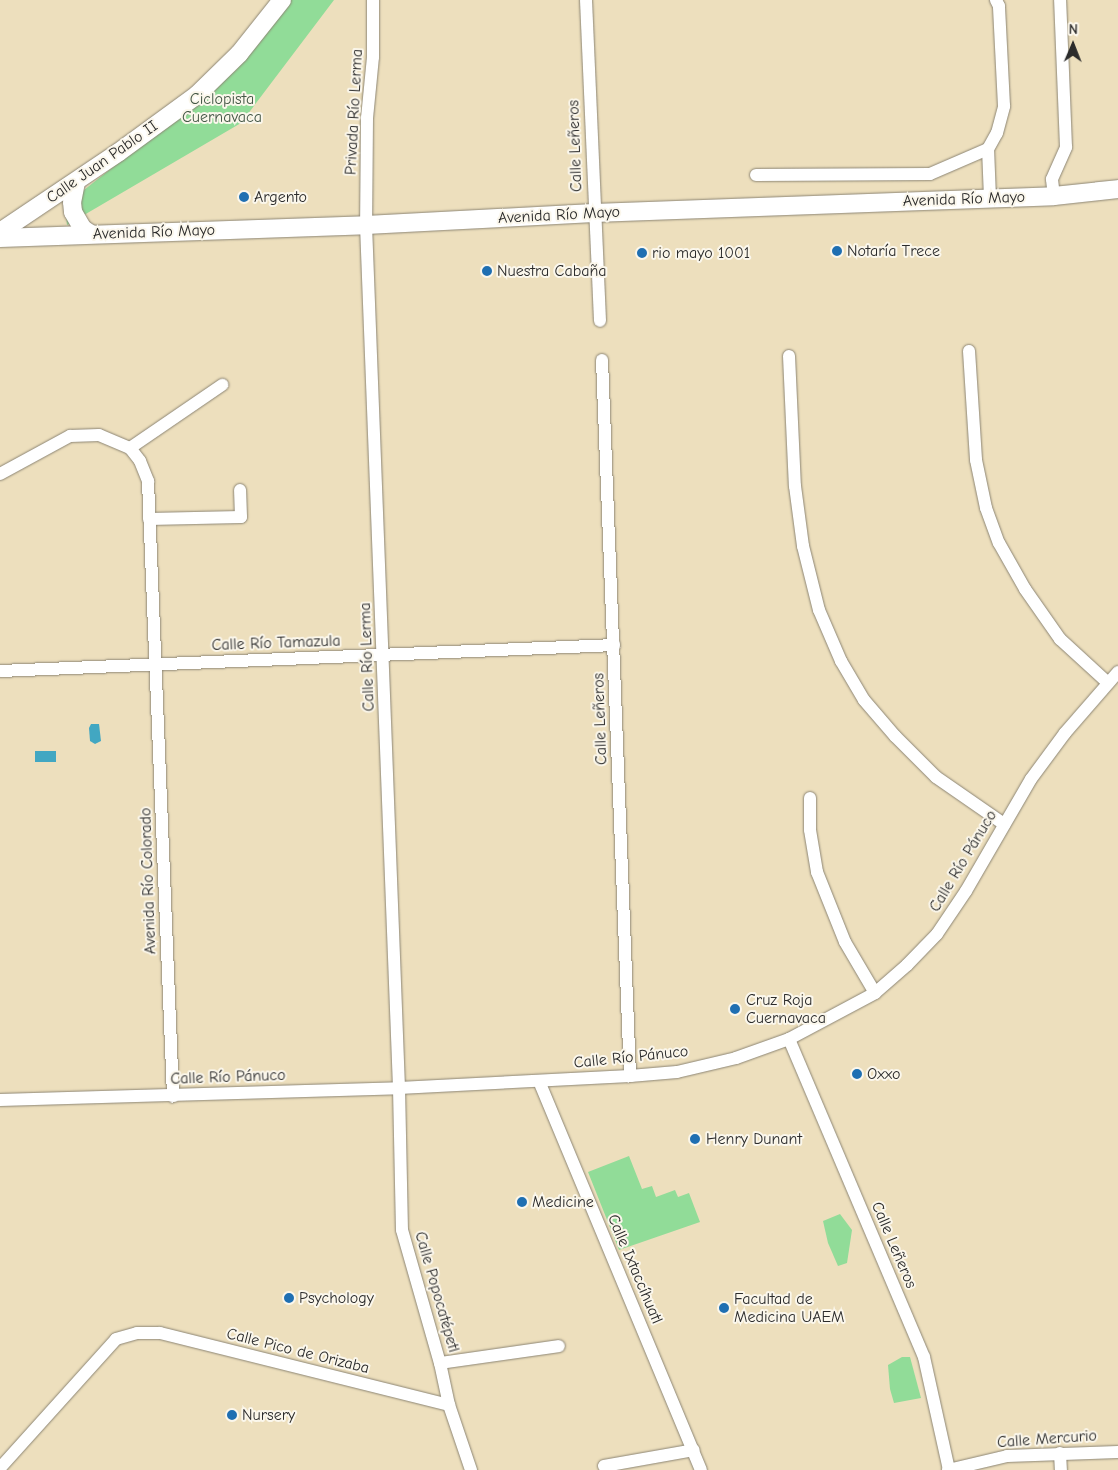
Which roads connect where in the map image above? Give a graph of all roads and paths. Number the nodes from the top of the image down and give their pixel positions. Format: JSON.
{"nodes":[{"id":1,"x":282,"y":0,"type":"edge"},
{"id":2,"x":373,"y":0,"type":"edge"},
{"id":3,"x":586,"y":0,"type":"edge"},
{"id":4,"x":996,"y":0,"type":"edge"},
{"id":5,"x":1060,"y":0,"type":"edge"},
{"id":6,"x":988,"y":150,"type":"junction"},
{"id":7,"x":756,"y":175,"type":"dead end"},
{"id":8,"x":76,"y":182,"type":"junction"},
{"id":9,"x":1118,"y":189,"type":"edge"},
{"id":10,"x":1054,"y":196,"type":"junction"},
{"id":11,"x":990,"y":198,"type":"junction"},
{"id":12,"x":594,"y":213,"type":"junction"},
{"id":13,"x":366,"y":225,"type":"junction"},
{"id":14,"x":0,"y":232,"type":"edge"},
{"id":15,"x":91,"y":234,"type":"junction"},
{"id":16,"x":24,"y":236,"type":"junction"},
{"id":17,"x":0,"y":238,"type":"edge"},
{"id":18,"x":0,"y":252,"type":"edge"},
{"id":19,"x":600,"y":321,"type":"dead end"},
{"id":20,"x":969,"y":351,"type":"dead end"},
{"id":21,"x":789,"y":356,"type":"dead end"},
{"id":22,"x":602,"y":360,"type":"dead end"},
{"id":23,"x":222,"y":385,"type":"dead end"},
{"id":24,"x":130,"y":448,"type":"junction"},
{"id":25,"x":0,"y":474,"type":"edge"},
{"id":26,"x":240,"y":490,"type":"dead end"},
{"id":27,"x":149,"y":519,"type":"junction"},
{"id":28,"x":614,"y":645,"type":"junction"},
{"id":29,"x":383,"y":655,"type":"junction"},
{"id":30,"x":156,"y":664,"type":"junction"},
{"id":31,"x":0,"y":671,"type":"edge"},
{"id":32,"x":1118,"y":672,"type":"edge"},
{"id":33,"x":1108,"y":683,"type":"junction"},
{"id":34,"x":810,"y":798,"type":"dead end"},
{"id":35,"x":1004,"y":824,"type":"junction"},
{"id":36,"x":874,"y":993,"type":"junction"},
{"id":37,"x":789,"y":1039,"type":"junction"},
{"id":38,"x":630,"y":1076,"type":"junction"},
{"id":39,"x":539,"y":1081,"type":"junction"},
{"id":40,"x":399,"y":1088,"type":"junction"},
{"id":41,"x":173,"y":1096,"type":"junction"},
{"id":42,"x":0,"y":1100,"type":"edge"},
{"id":43,"x":559,"y":1346,"type":"dead end"},
{"id":44,"x":440,"y":1363,"type":"junction"},
{"id":45,"x":449,"y":1405,"type":"junction"},
{"id":46,"x":694,"y":1450,"type":"junction"},
{"id":47,"x":1118,"y":1452,"type":"edge"},
{"id":48,"x":1060,"y":1453,"type":"junction"},
{"id":49,"x":604,"y":1466,"type":"dead end"},
{"id":50,"x":0,"y":1468,"type":"edge"},
{"id":51,"x":471,"y":1470,"type":"edge"},
{"id":52,"x":700,"y":1470,"type":"edge"},
{"id":53,"x":949,"y":1470,"type":"edge"},
{"id":54,"x":1061,"y":1470,"type":"edge"}],
"edges":[{"from":1,"to":8,"type":"street","name":"Calle Juan Pablo II"},
{"from":2,"to":13,"type":"street","name":"Privada Río Lerma"},
{"from":3,"to":12,"type":"street","name":"Calle Leñeros"},
{"from":4,"to":6,"type":"street"},
{"from":5,"to":10,"type":"street"},
{"from":6,"to":7,"type":"street"},
{"from":6,"to":11,"type":"street"},
{"from":8,"to":14,"type":"street","name":"Calle Juan Pablo II"},
{"from":8,"to":15,"type":"street"},
{"from":9,"to":10,"type":"street","name":"Avenida Río Mayo"},
{"from":10,"to":11,"type":"street","name":"Avenida Río Mayo"},
{"from":11,"to":12,"type":"street","name":"Avenida Río Mayo"},
{"from":12,"to":13,"type":"street","name":"Avenida Río Mayo"},
{"from":12,"to":19,"type":"street","name":"Calle Leñeros"},
{"from":13,"to":15,"type":"street","name":"Avenida Río Mayo"},
{"from":13,"to":29,"type":"street","name":"Calle Río Lerma"},
{"from":15,"to":16,"type":"street","name":"Avenida Río Mayo"},
{"from":16,"to":17,"type":"street","name":"Avenida Río Mayo"},
{"from":16,"to":18,"type":"street"},
{"from":20,"to":33,"type":"street"},
{"from":21,"to":35,"type":"street"},
{"from":22,"to":28,"type":"street","name":"Calle Leñeros"},
{"from":23,"to":24,"type":"street"},
{"from":24,"to":25,"type":"street"},
{"from":24,"to":27,"type":"street","name":"Avenida Río Colorado"},
{"from":26,"to":27,"type":"street"},
{"from":27,"to":30,"type":"street","name":"Avenida Río Colorado"},
{"from":28,"to":29,"type":"street","name":"Calle Río Tamazula"},
{"from":28,"to":38,"type":"street","name":"Calle Leñeros"},
{"from":29,"to":30,"type":"street","name":"Calle Río Tamazula"},
{"from":29,"to":40,"type":"street","name":"Calle Río Lerma"},
{"from":30,"to":31,"type":"street","name":"Calle Río Tamazula"},
{"from":30,"to":41,"type":"street","name":"Avenida Río Colorado"},
{"from":32,"to":33,"type":"street","name":"Calle Río Pánuco"},
{"from":33,"to":35,"type":"street","name":"Calle Río Pánuco"},
{"from":34,"to":36,"type":"street"},
{"from":35,"to":36,"type":"street","name":"Calle Río Pánuco"},
{"from":36,"to":37,"type":"street","name":"Calle Río Pánuco"},
{"from":37,"to":38,"type":"street","name":"Calle Río Pánuco"},
{"from":37,"to":53,"type":"street","name":"Calle Leñeros"},
{"from":38,"to":39,"type":"street","name":"Calle Río Pánuco"},
{"from":39,"to":40,"type":"street","name":"Calle Río Pánuco"},
{"from":39,"to":46,"type":"street","name":"Calle Ixtaccíhuatl"},
{"from":40,"to":41,"type":"street","name":"Calle Río Pánuco"},
{"from":40,"to":44,"type":"street","name":"Calle Popocatépetl"},
{"from":41,"to":42,"type":"street","name":"Calle Río Pánuco"},
{"from":43,"to":44,"type":"street"},
{"from":44,"to":45,"type":"street","name":"Calle Popocatépetl"},
{"from":45,"to":50,"type":"street","name":"Calle Pico de Orizaba"},
{"from":45,"to":51,"type":"street","name":"Calle Popocatépetl"},
{"from":46,"to":49,"type":"street"},
{"from":46,"to":52,"type":"street","name":"Calle Ixtaccíhuatl"},
{"from":47,"to":48,"type":"street","name":"Calle Mercurio"},
{"from":48,"to":53,"type":"street","name":"Calle Mercurio"},
{"from":48,"to":54,"type":"street"}]}
